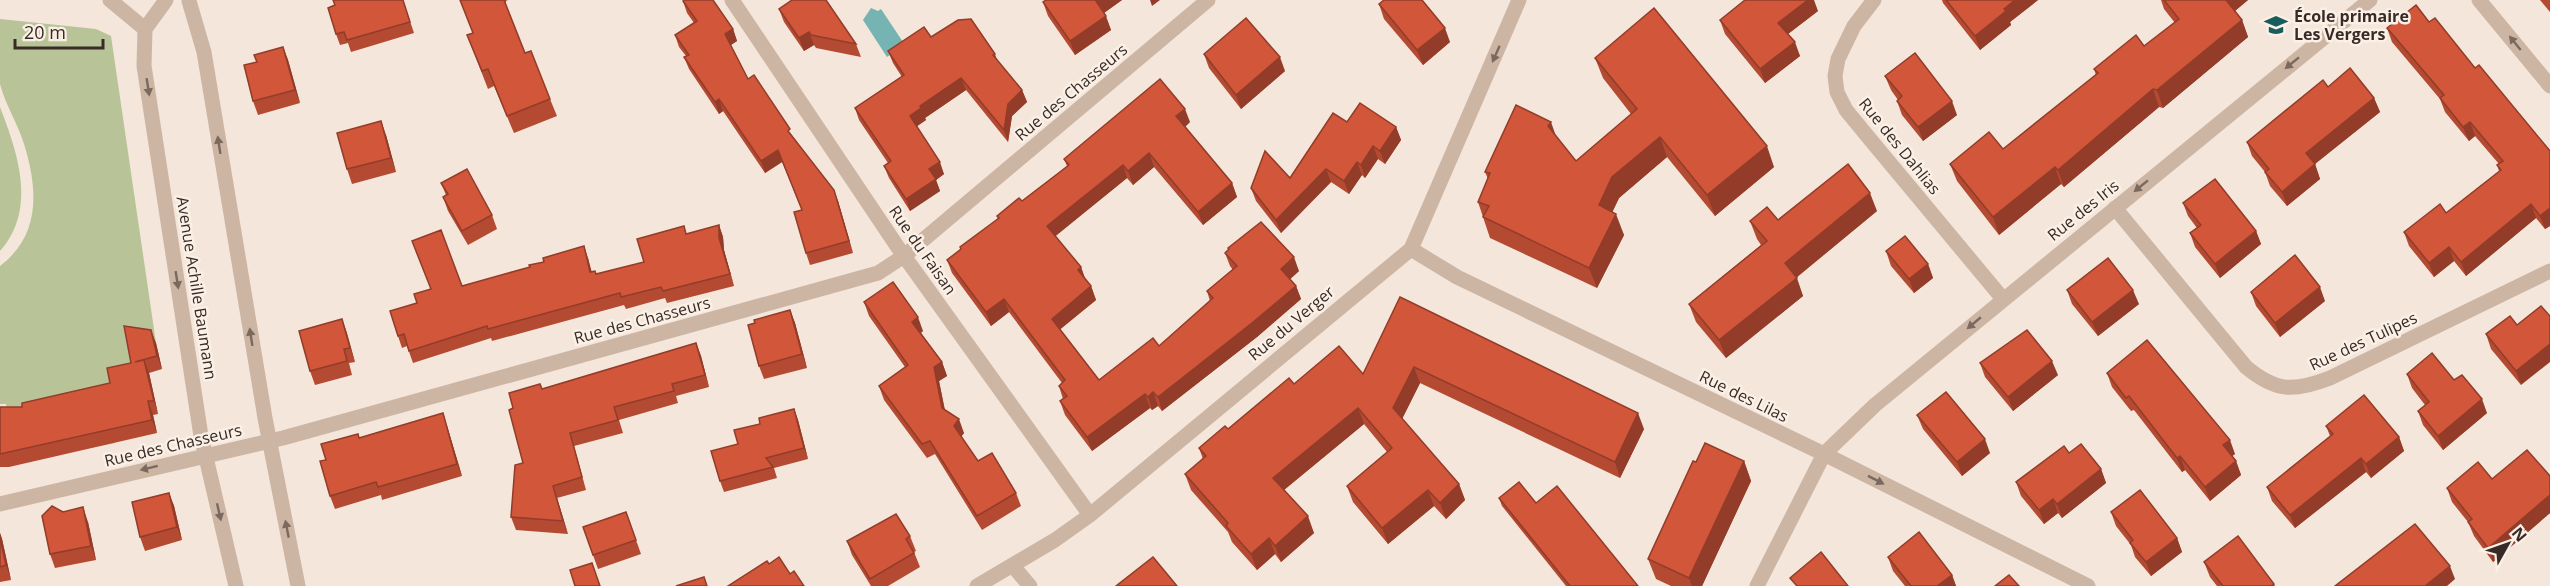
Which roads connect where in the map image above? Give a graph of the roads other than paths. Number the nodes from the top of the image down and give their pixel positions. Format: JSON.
{"nodes":[{"id":1,"x":110,"y":0,"type":"edge"},
{"id":2,"x":166,"y":0,"type":"edge"},
{"id":3,"x":188,"y":0,"type":"edge"},
{"id":4,"x":732,"y":0,"type":"edge"},
{"id":5,"x":1208,"y":0,"type":"edge"},
{"id":6,"x":1519,"y":0,"type":"edge"},
{"id":7,"x":1874,"y":0,"type":"edge"},
{"id":8,"x":2370,"y":0,"type":"edge"},
{"id":9,"x":2479,"y":0,"type":"edge"},
{"id":10,"x":145,"y":29,"type":"junction"},
{"id":11,"x":2550,"y":86,"type":"edge"},
{"id":12,"x":2115,"y":208,"type":"junction"},
{"id":13,"x":1411,"y":249,"type":"junction"},
{"id":14,"x":904,"y":256,"type":"junction"},
{"id":15,"x":2550,"y":271,"type":"edge"},
{"id":16,"x":2003,"y":299,"type":"junction"},
{"id":17,"x":269,"y":441,"type":"junction"},
{"id":18,"x":1824,"y":454,"type":"junction"},
{"id":19,"x":206,"y":455,"type":"junction"},
{"id":20,"x":0,"y":504,"type":"edge"},
{"id":21,"x":1090,"y":515,"type":"junction"},
{"id":22,"x":1013,"y":566,"type":"junction"},
{"id":23,"x":2067,"y":580,"type":"edge"},
{"id":24,"x":236,"y":586,"type":"edge"},
{"id":25,"x":298,"y":586,"type":"edge"},
{"id":26,"x":977,"y":586,"type":"edge"},
{"id":27,"x":1029,"y":586,"type":"edge"},
{"id":28,"x":1757,"y":586,"type":"edge"},
{"id":29,"x":2088,"y":586,"type":"edge"}],
"edges":[{"from":1,"to":10,"type":"street"},
{"from":2,"to":10,"type":"street"},
{"from":17,"to":3,"type":"street","one_way":true},
{"from":4,"to":14,"type":"street","name":"Rue du Faisan"},
{"from":5,"to":14,"type":"street","name":"Rue des Chasseurs"},
{"from":6,"to":13,"type":"street","name":"Rue du Verger","one_way":true},
{"from":7,"to":16,"type":"street","name":"Rue des Dahlias"},
{"from":8,"to":12,"type":"street","name":"Rue des Iris","one_way":true},
{"from":11,"to":9,"type":"street","one_way":true},
{"from":10,"to":19,"type":"street","name":"Avenue Achille Baumann","one_way":true},
{"from":12,"to":15,"type":"street","name":"Rue des Tulipes"},
{"from":12,"to":16,"type":"street","name":"Rue des Iris"},
{"from":13,"to":18,"type":"street","name":"Rue des Lilas"},
{"from":13,"to":21,"type":"street","name":"Rue du Verger"},
{"from":14,"to":17,"type":"street","name":"Rue des Chasseurs"},
{"from":14,"to":21,"type":"street","name":"Rue du Faisan"},
{"from":16,"to":18,"type":"street","name":"Rue des Iris","one_way":true},
{"from":17,"to":19,"type":"street","name":"Rue des Chasseurs"},
{"from":25,"to":17,"type":"street","one_way":true},
{"from":18,"to":23,"type":"street","name":"Rue des Lilas","one_way":true},
{"from":18,"to":28,"type":"street","name":"Rue des Iris"},
{"from":19,"to":20,"type":"street","name":"Rue des Chasseurs","one_way":true},
{"from":19,"to":24,"type":"street","name":"Avenue Achille Baumann","one_way":true},
{"from":21,"to":22,"type":"street","name":"Rue du Verger"},
{"from":22,"to":26,"type":"street","name":"Rue du Verger"},
{"from":22,"to":27,"type":"street"},
{"from":23,"to":29,"type":"street","name":"Rue des Lilas"}]}
